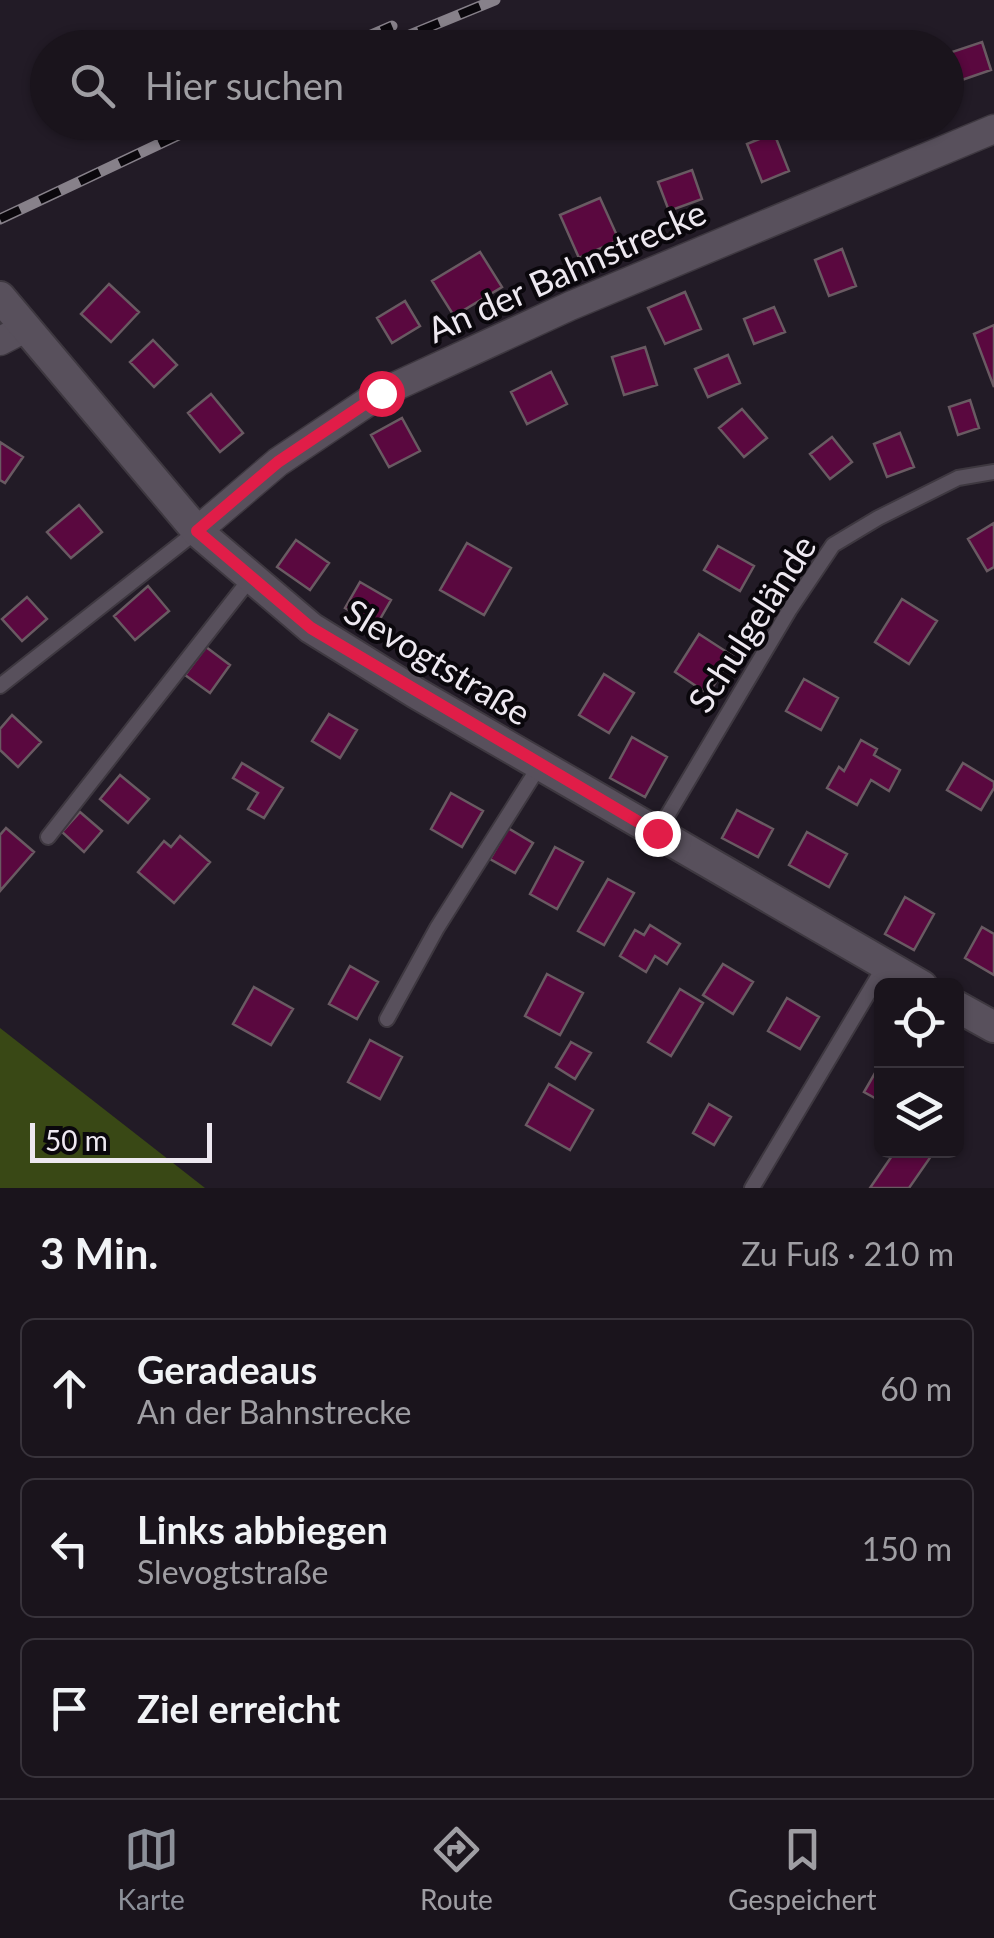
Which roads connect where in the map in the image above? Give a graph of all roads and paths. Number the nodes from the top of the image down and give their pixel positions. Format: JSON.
{"nodes":[{"id":1,"x":993,"y":132,"type":"edge"},
{"id":2,"x":0,"y":298,"type":"edge"},
{"id":3,"x":13,"y":334,"type":"edge"},
{"id":4,"x":994,"y":472,"type":"edge"},
{"id":5,"x":197,"y":531,"type":"junction"},
{"id":6,"x":250,"y":579,"type":"junction"},
{"id":7,"x":0,"y":686,"type":"edge"},
{"id":8,"x":540,"y":765,"type":"junction"},
{"id":9,"x":657,"y":833,"type":"junction"},
{"id":10,"x":48,"y":838,"type":"dead end"},
{"id":11,"x":885,"y":964,"type":"junction"},
{"id":12,"x":909,"y":978,"type":"edge"},
{"id":13,"x":964,"y":1010,"type":"edge"},
{"id":14,"x":387,"y":1018,"type":"dead end"},
{"id":15,"x":994,"y":1027,"type":"edge"},
{"id":16,"x":752,"y":1188,"type":"edge"}],
"edges":[{"from":1,"to":5,"type":"street","name":"An der Bahnstrecke"},
{"from":2,"to":3,"type":"street","name":"Slevogtstraße"},
{"from":3,"to":5,"type":"street","name":"Slevogtstraße"},
{"from":4,"to":9,"type":"lane","name":"Schulgelände"},
{"from":5,"to":6,"type":"street","name":"Slevogtstraße"},
{"from":5,"to":7,"type":"lane"},
{"from":6,"to":8,"type":"street","name":"Slevogtstraße"},
{"from":6,"to":10,"type":"lane"},
{"from":8,"to":9,"type":"street","name":"Slevogtstraße"},
{"from":8,"to":14,"type":"lane"},
{"from":9,"to":11,"type":"street","name":"Slevogtstraße"},
{"from":11,"to":12,"type":"street","name":"Slevogtstraße"},
{"from":11,"to":16,"type":"lane"},
{"from":13,"to":15,"type":"street"}]}
